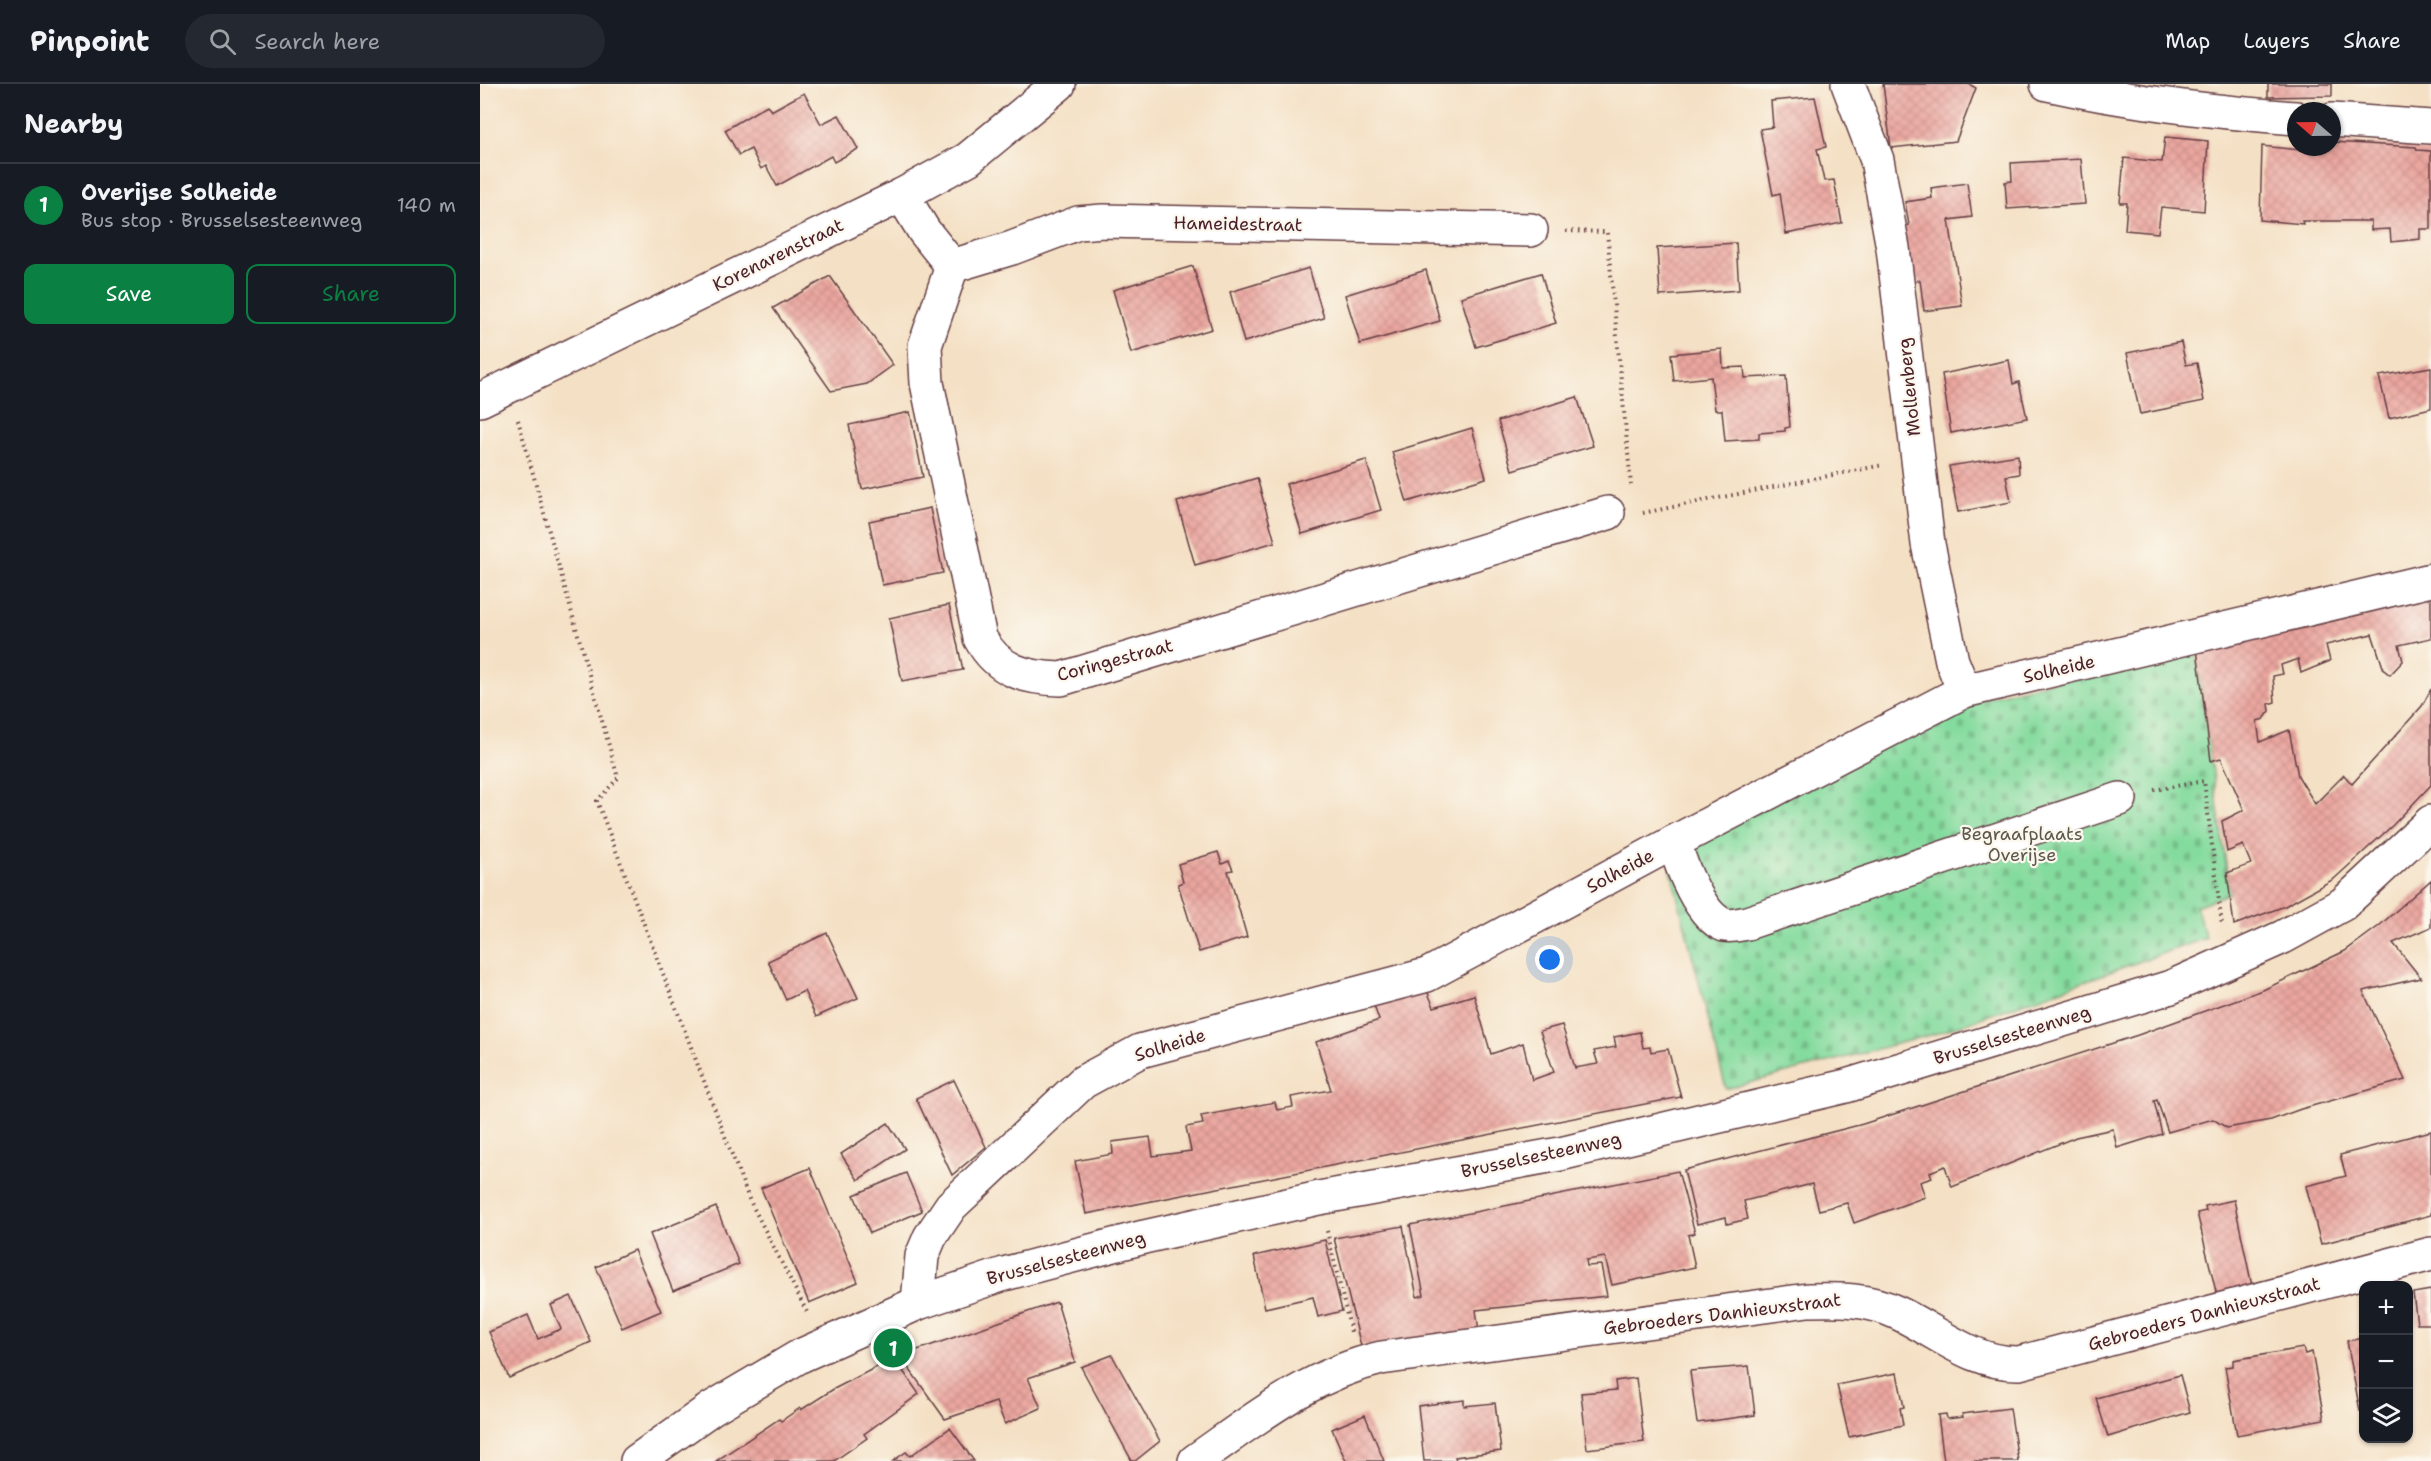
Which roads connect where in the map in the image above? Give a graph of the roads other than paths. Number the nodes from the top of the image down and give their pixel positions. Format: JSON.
{"nodes":[{"id":1,"x":1059,"y":84,"type":"edge"},
{"id":2,"x":1848,"y":84,"type":"edge"},
{"id":3,"x":2048,"y":84,"type":"edge"},
{"id":4,"x":2287,"y":117,"type":"edge"},
{"id":5,"x":2341,"y":121,"type":"edge"},
{"id":6,"x":2431,"y":127,"type":"edge"},
{"id":7,"x":902,"y":195,"type":"junction"},
{"id":8,"x":1531,"y":230,"type":"road end"},
{"id":9,"x":952,"y":266,"type":"junction"},
{"id":10,"x":480,"y":400,"type":"edge"},
{"id":11,"x":1621,"y":514,"type":"road end"},
{"id":12,"x":2431,"y":580,"type":"edge"},
{"id":13,"x":1964,"y":691,"type":"junction"},
{"id":14,"x":2120,"y":799,"type":"road end"},
{"id":15,"x":2431,"y":822,"type":"edge"},
{"id":16,"x":1674,"y":842,"type":"junction"},
{"id":17,"x":2431,"y":1254,"type":"edge"},
{"id":18,"x":918,"y":1304,"type":"junction"},
{"id":19,"x":637,"y":1461,"type":"edge"},
{"id":20,"x":1195,"y":1461,"type":"edge"}],
"edges":[{"from":1,"to":7,"type":"street","name":"Korenarenstraat"},
{"from":2,"to":13,"type":"street","name":"Mollenberg"},
{"from":3,"to":4,"type":"street"},
{"from":5,"to":6,"type":"street"},
{"from":7,"to":9,"type":"street"},
{"from":7,"to":10,"type":"street","name":"Korenarenstraat"},
{"from":8,"to":9,"type":"street","name":"Hameidestraat"},
{"from":9,"to":11,"type":"street","name":"Coringestraat"},
{"from":12,"to":13,"type":"street","name":"Solheide"},
{"from":13,"to":16,"type":"street","name":"Solheide"},
{"from":14,"to":16,"type":"street"},
{"from":15,"to":18,"type":"street","name":"Brusselsesteenweg"},
{"from":16,"to":18,"type":"street","name":"Solheide"},
{"from":17,"to":20,"type":"street","name":"Gebroeders Danhieuxstraat"},
{"from":18,"to":19,"type":"street","name":"Brusselsesteenweg"}]}
